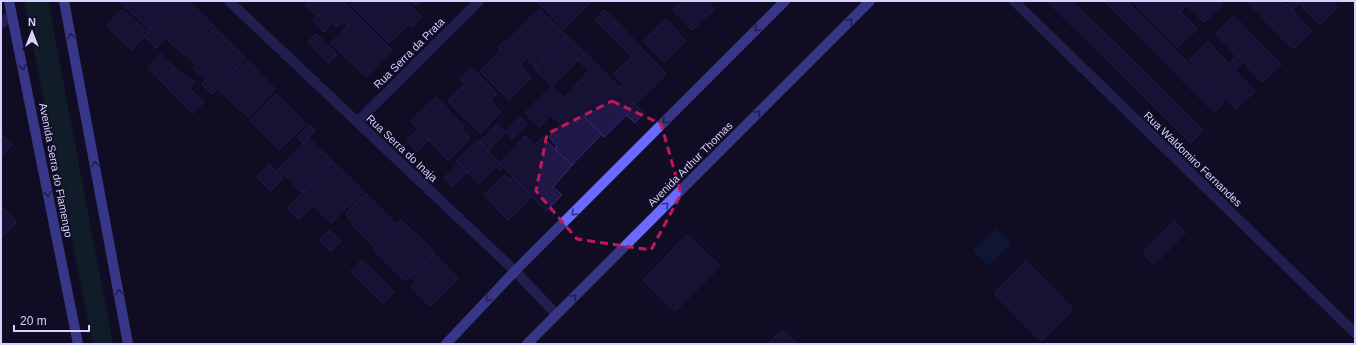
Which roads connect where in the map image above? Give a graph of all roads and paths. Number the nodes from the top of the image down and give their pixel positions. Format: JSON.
{"nodes":[{"id":1,"x":10,"y":1,"type":"edge"},
{"id":2,"x":64,"y":1,"type":"edge"},
{"id":3,"x":229,"y":1,"type":"edge"},
{"id":4,"x":478,"y":1,"type":"edge"},
{"id":5,"x":784,"y":1,"type":"edge"},
{"id":6,"x":870,"y":1,"type":"edge"},
{"id":7,"x":1014,"y":1,"type":"edge"},
{"id":8,"x":12,"y":14,"type":"junction"},
{"id":9,"x":1,"y":24,"type":"edge"},
{"id":10,"x":357,"y":122,"type":"junction"},
{"id":11,"x":515,"y":271,"type":"junction"},
{"id":12,"x":556,"y":314,"type":"junction"},
{"id":13,"x":1355,"y":333,"type":"edge"},
{"id":14,"x":78,"y":344,"type":"edge"},
{"id":15,"x":128,"y":344,"type":"edge"},
{"id":16,"x":446,"y":344,"type":"edge"},
{"id":17,"x":527,"y":344,"type":"edge"}],
"edges":[{"from":1,"to":8,"type":"main road","name":"Avenida Serra do Flamengo"},
{"from":15,"to":2,"type":"main road","one_way":true},
{"from":3,"to":10,"type":"street","name":"Rua Serra do Inaja"},
{"from":4,"to":10,"type":"street","name":"Rua Serra da Prata"},
{"from":5,"to":11,"type":"main road","one_way":true},
{"from":12,"to":6,"type":"main road","name":"Avenida Arthur Thomas","one_way":true},
{"from":7,"to":13,"type":"street","name":"Rua Waldomiro Fernandes"},
{"from":8,"to":9,"type":"street"},
{"from":8,"to":14,"type":"main road","name":"Avenida Serra do Flamengo","one_way":true},
{"from":10,"to":11,"type":"street","name":"Rua Serra do Inaja"},
{"from":11,"to":12,"type":"street","name":"Rua Serra do Inaja"},
{"from":11,"to":16,"type":"main road","one_way":true},
{"from":12,"to":17,"type":"main road","name":"Avenida Arthur Thomas"}]}
